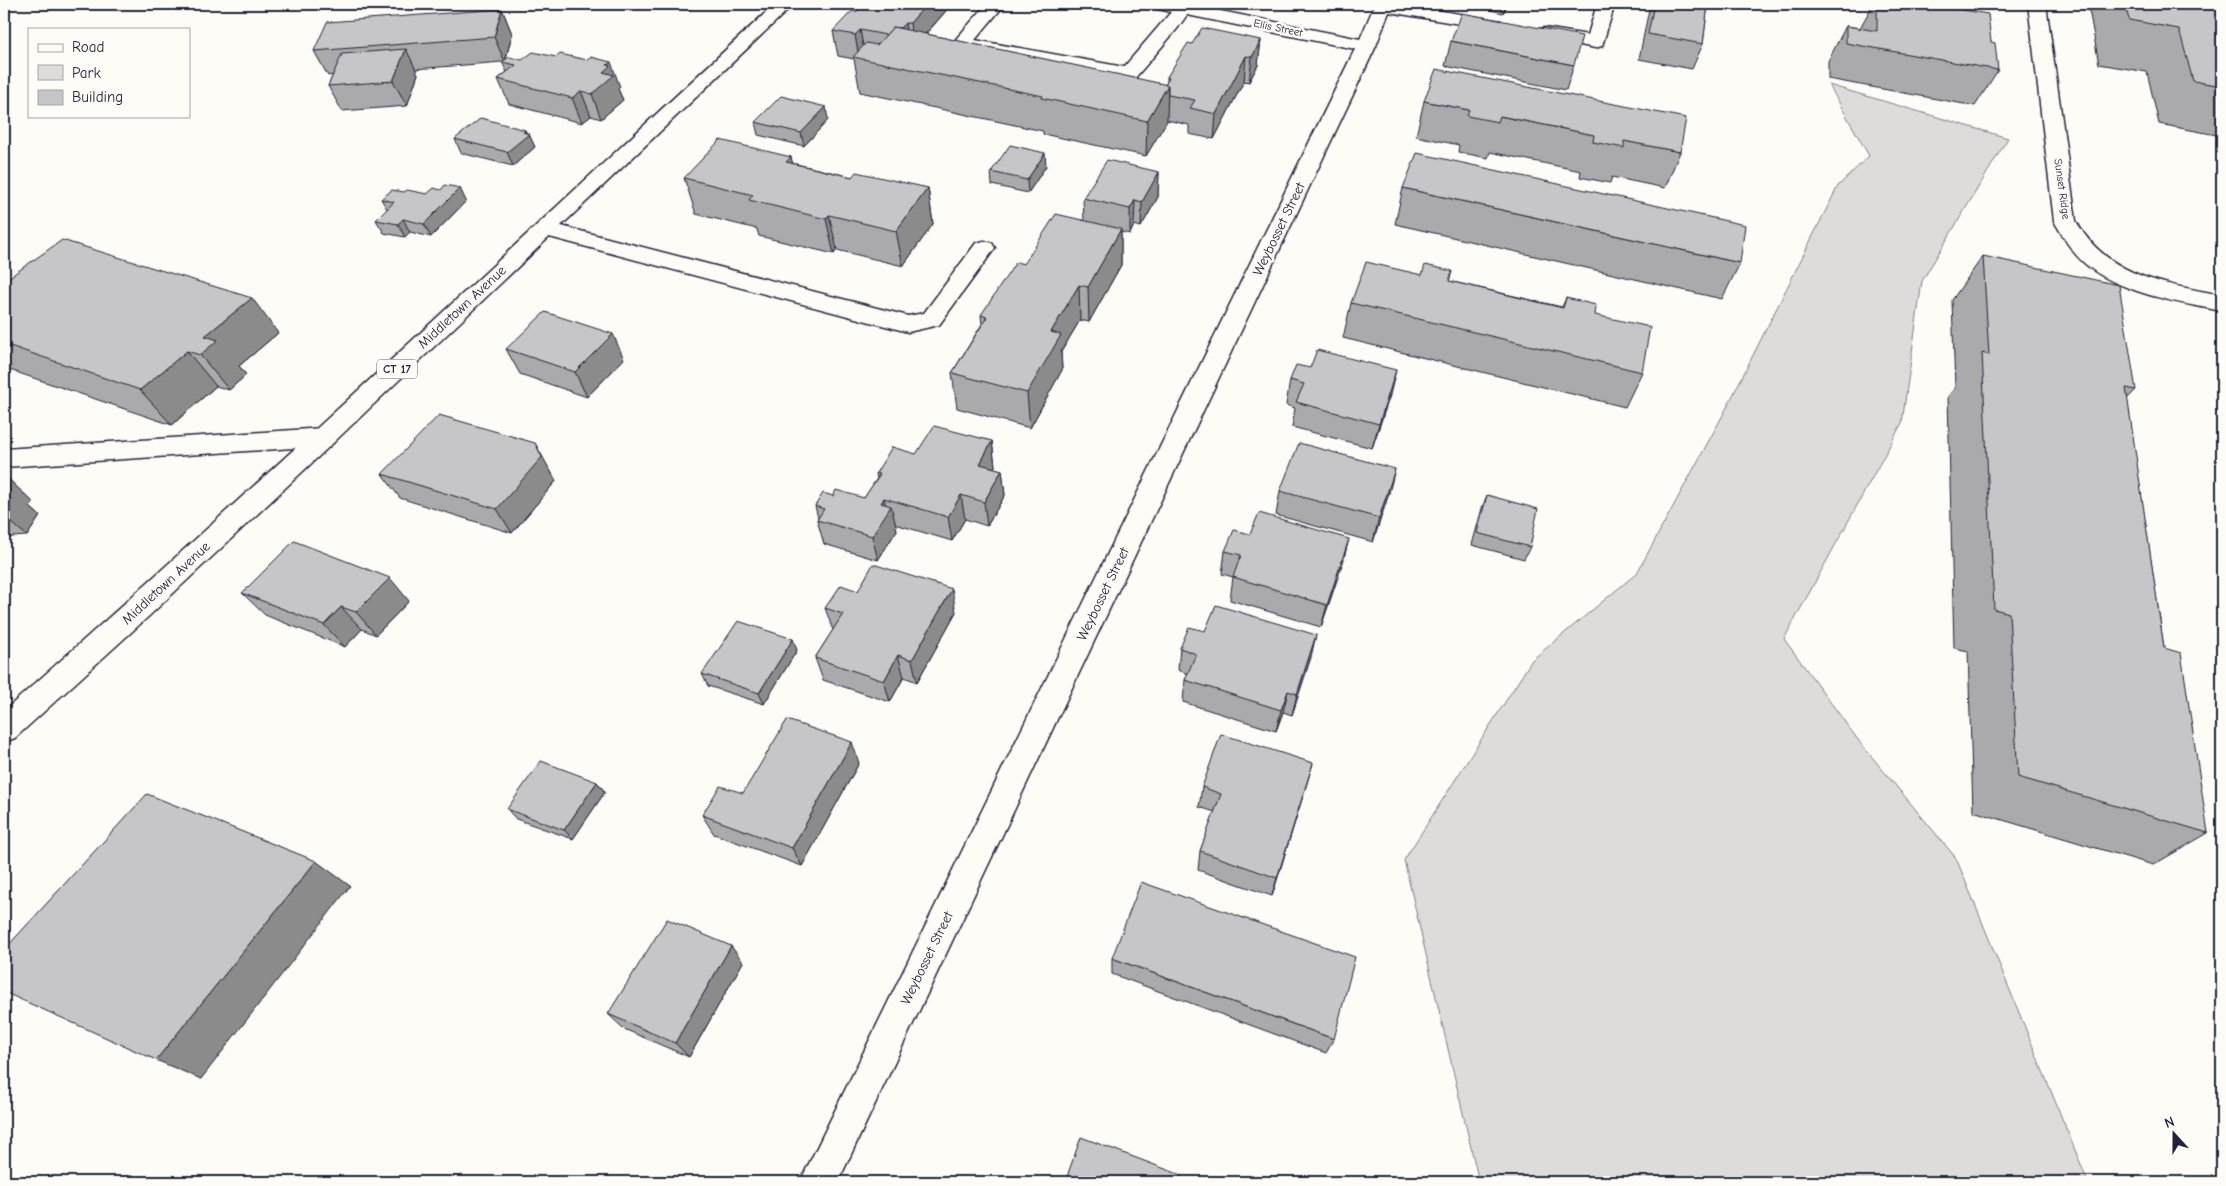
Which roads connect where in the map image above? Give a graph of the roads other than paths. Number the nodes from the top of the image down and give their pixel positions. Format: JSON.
{"nodes":[{"id":1,"x":785,"y":4,"type":"edge"},
{"id":2,"x":996,"y":4,"type":"edge"},
{"id":3,"x":1160,"y":4,"type":"edge"},
{"id":4,"x":1606,"y":4,"type":"edge"},
{"id":5,"x":2038,"y":4,"type":"edge"},
{"id":6,"x":1384,"y":5,"type":"edge"},
{"id":7,"x":1182,"y":8,"type":"junction"},
{"id":8,"x":1509,"y":27,"type":"edge"},
{"id":9,"x":1528,"y":30,"type":"edge"},
{"id":10,"x":1367,"y":46,"type":"junction"},
{"id":11,"x":546,"y":229,"type":"junction"},
{"id":12,"x":984,"y":248,"type":"dead end"},
{"id":13,"x":2222,"y":302,"type":"edge"},
{"id":14,"x":324,"y":437,"type":"junction"},
{"id":15,"x":4,"y":458,"type":"edge"},
{"id":16,"x":4,"y":729,"type":"edge"},
{"id":17,"x":818,"y":1182,"type":"edge"}],
"edges":[{"from":1,"to":11,"type":"street","name":"Middletown Avenue","number":"CT 17"},
{"from":2,"to":7,"type":"street"},
{"from":3,"to":7,"type":"street","name":"Ellis Street"},
{"from":4,"to":9,"type":"street"},
{"from":5,"to":13,"type":"street","name":"Sunset Ridge"},
{"from":6,"to":8,"type":"street"},
{"from":6,"to":10,"type":"street","name":"Weybosset Street"},
{"from":7,"to":10,"type":"street","name":"Ellis Street"},
{"from":10,"to":17,"type":"street","name":"Weybosset Street"},
{"from":11,"to":12,"type":"street"},
{"from":11,"to":14,"type":"street","name":"Middletown Avenue","number":"CT 17"},
{"from":14,"to":15,"type":"street"},
{"from":14,"to":16,"type":"street","name":"Middletown Avenue","number":"CT 17"}]}
